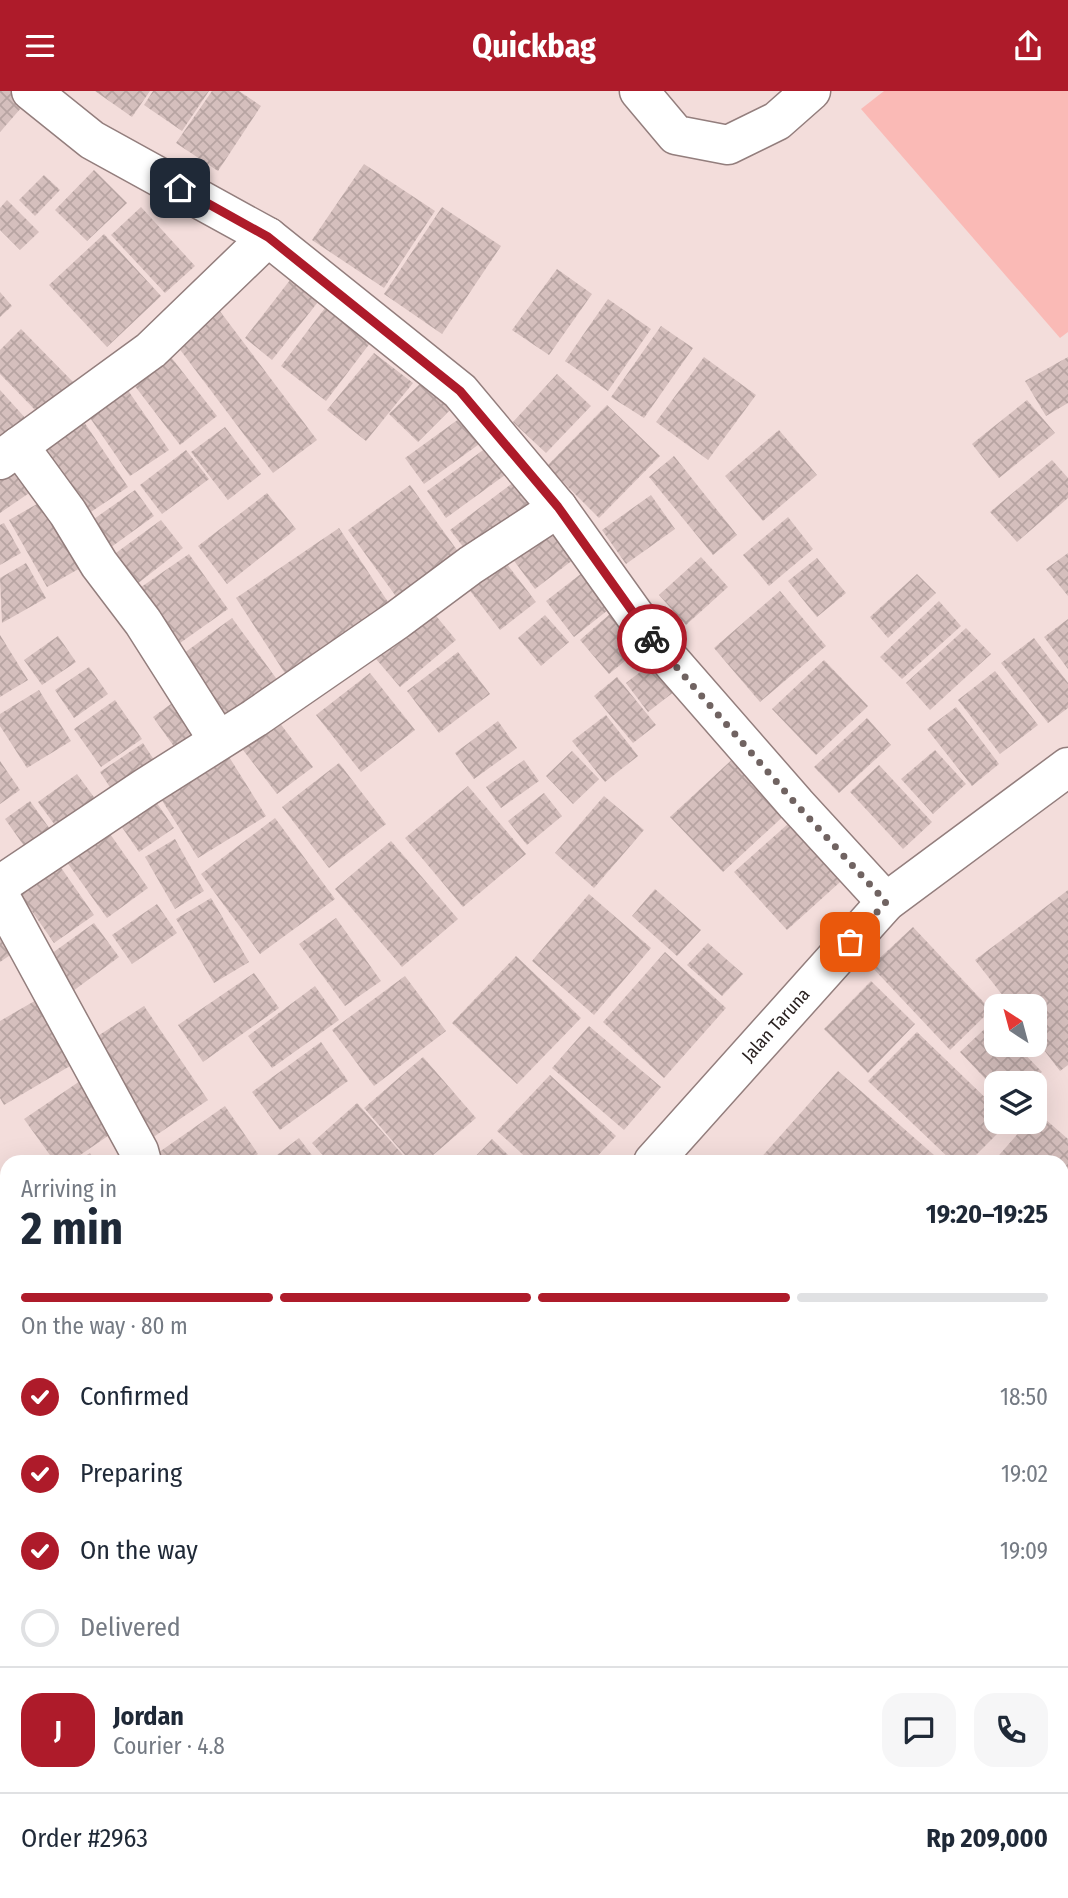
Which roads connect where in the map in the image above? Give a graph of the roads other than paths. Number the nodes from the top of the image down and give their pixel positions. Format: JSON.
{"nodes":[{"id":1,"x":31,"y":91,"type":"edge"},
{"id":2,"x":639,"y":91,"type":"edge"},
{"id":3,"x":811,"y":91,"type":"edge"},
{"id":4,"x":268,"y":237,"type":"junction"},
{"id":5,"x":10,"y":453,"type":"edge"},
{"id":6,"x":558,"y":507,"type":"junction"},
{"id":7,"x":218,"y":740,"type":"junction"},
{"id":8,"x":1068,"y":767,"type":"edge"},
{"id":9,"x":0,"y":885,"type":"edge"},
{"id":10,"x":0,"y":896,"type":"edge"},
{"id":11,"x":886,"y":902,"type":"junction"},
{"id":12,"x":140,"y":1155,"type":"edge"},
{"id":13,"x":659,"y":1155,"type":"edge"}],
"edges":[{"from":1,"to":4,"type":"street"},
{"from":2,"to":3,"type":"street"},
{"from":4,"to":5,"type":"street"},
{"from":4,"to":6,"type":"street"},
{"from":5,"to":7,"type":"street"},
{"from":6,"to":7,"type":"street"},
{"from":6,"to":11,"type":"street"},
{"from":7,"to":9,"type":"street"},
{"from":8,"to":11,"type":"street","name":"Jalan Taruna"},
{"from":10,"to":12,"type":"street"},
{"from":11,"to":13,"type":"street","name":"Jalan Taruna"}]}
